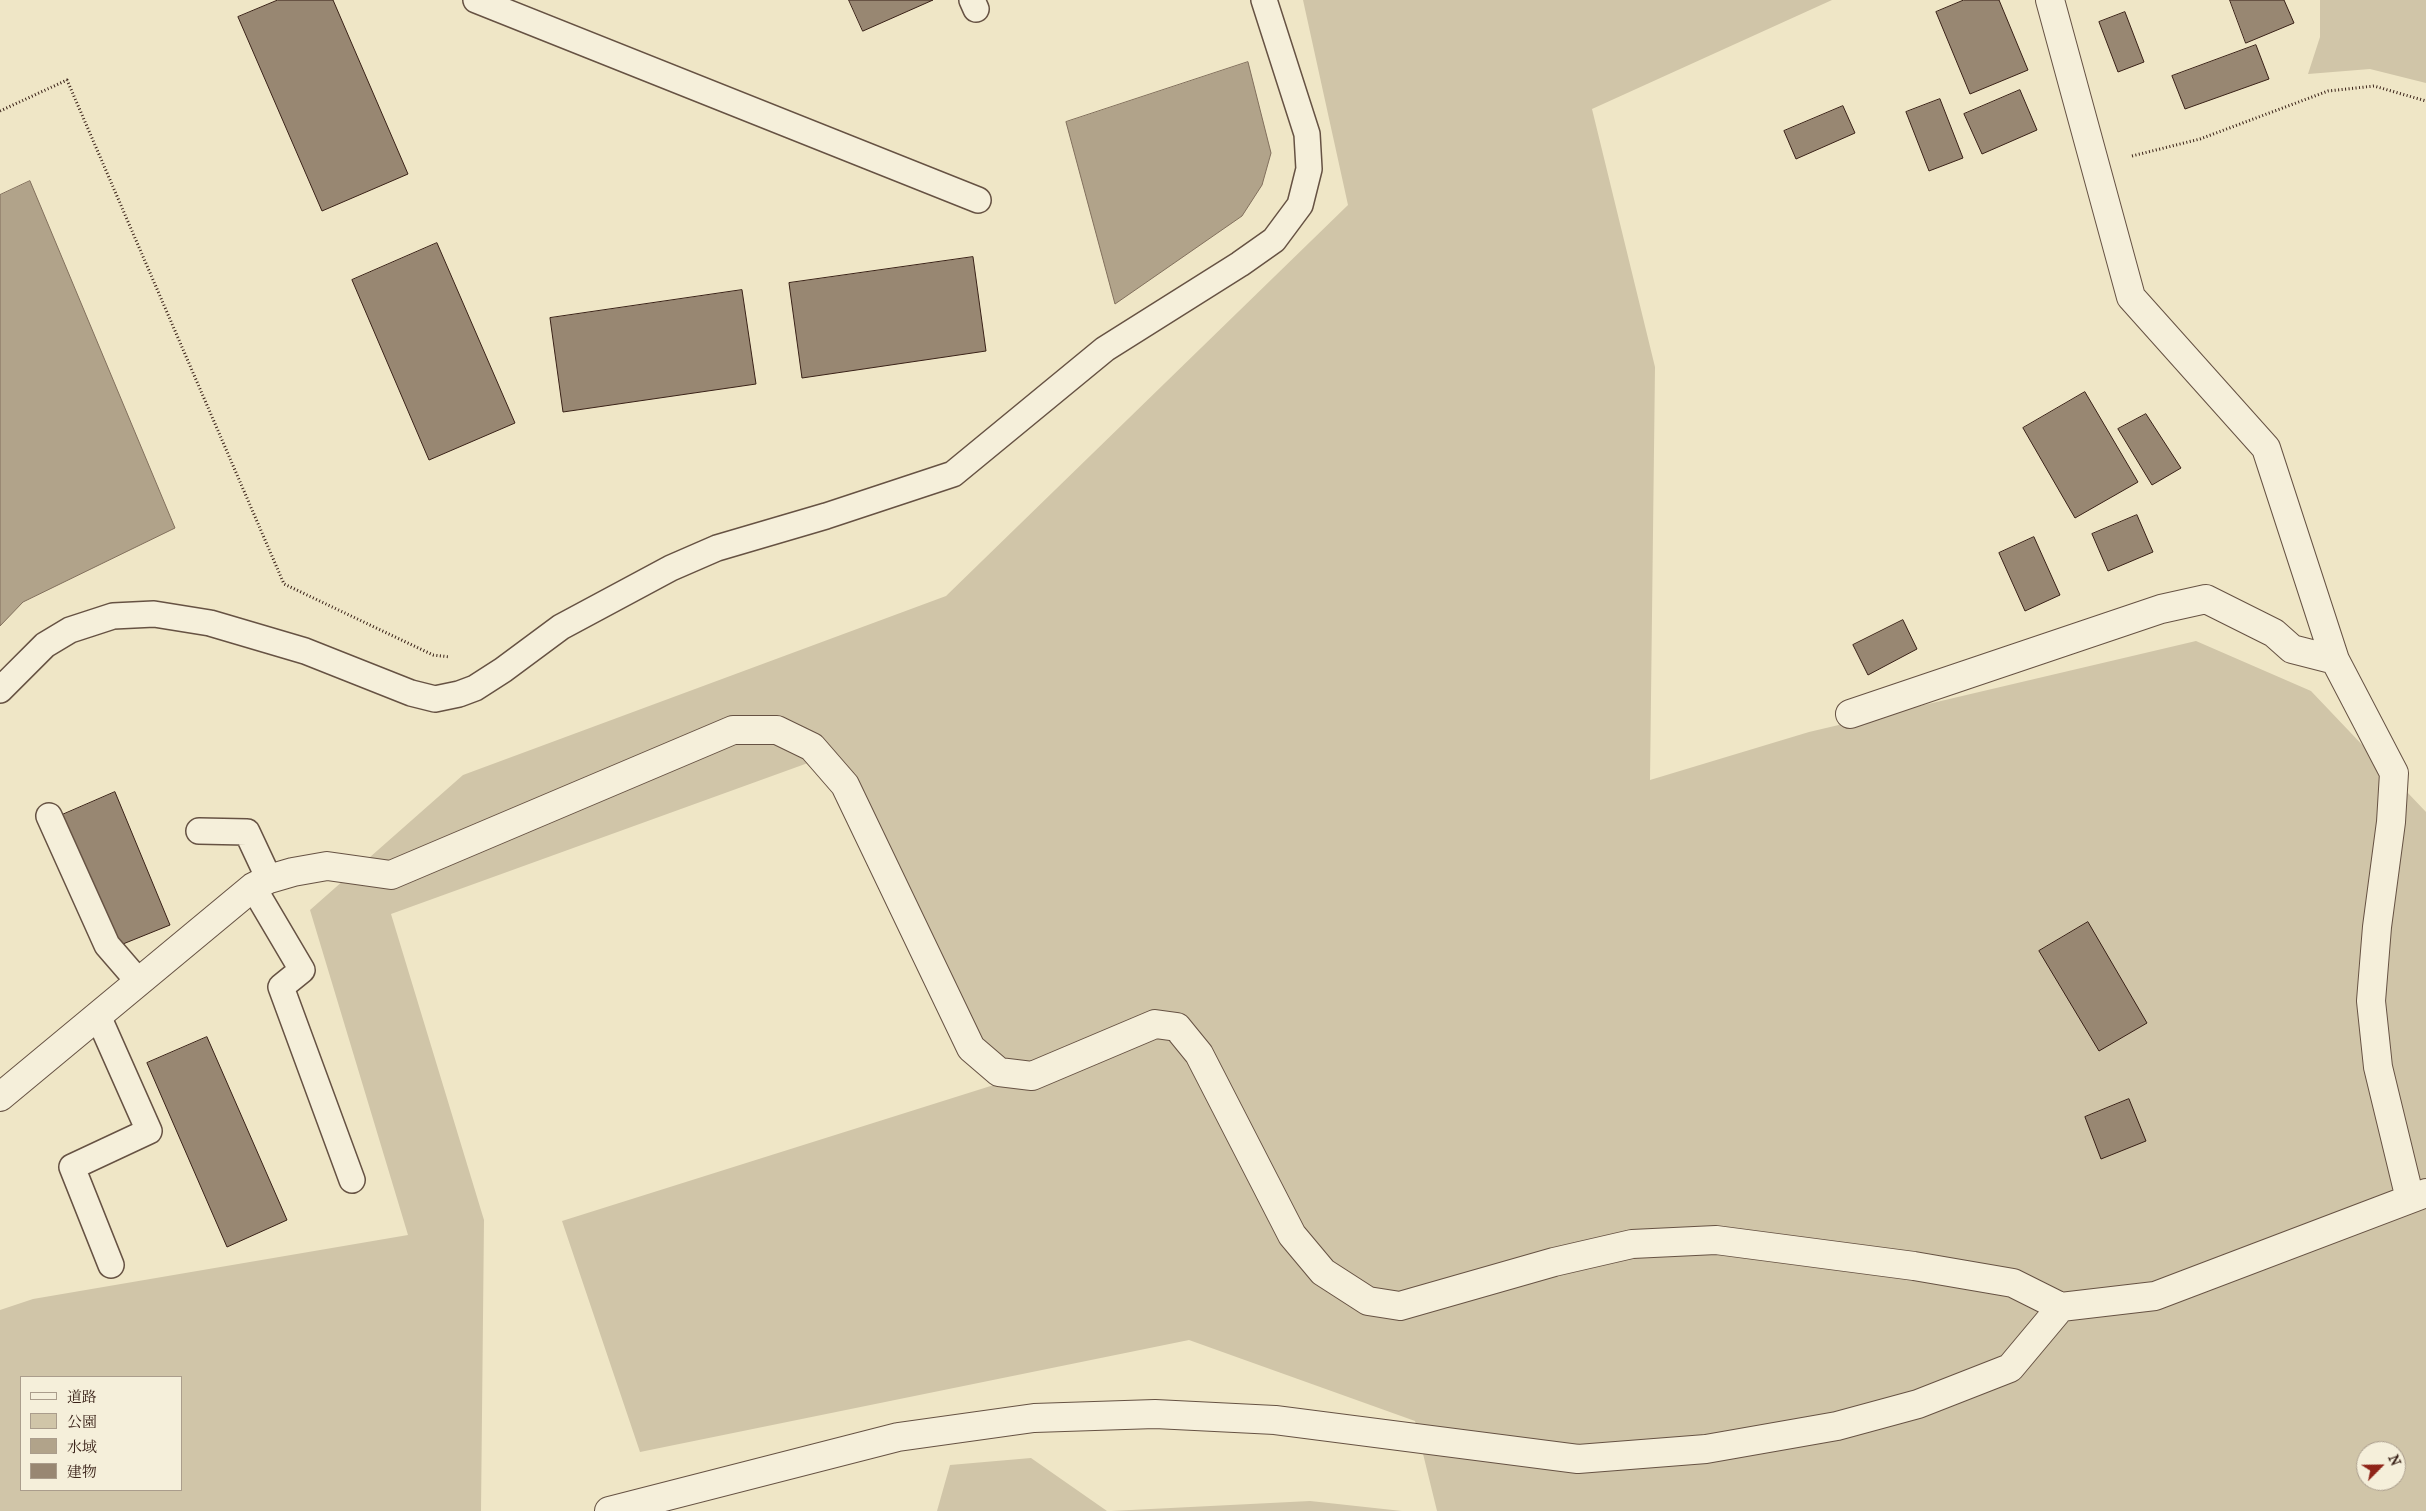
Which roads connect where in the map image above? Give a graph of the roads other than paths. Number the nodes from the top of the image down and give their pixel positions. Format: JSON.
{"nodes":[{"id":1,"x":476,"y":0,"type":"edge"},
{"id":2,"x":1264,"y":0,"type":"edge"},
{"id":3,"x":2050,"y":0,"type":"edge"},
{"id":4,"x":978,"y":200,"type":"dead end"},
{"id":5,"x":2335,"y":660,"type":"junction"},
{"id":6,"x":0,"y":690,"type":"edge"},
{"id":7,"x":1850,"y":714,"type":"dead end"},
{"id":8,"x":49,"y":816,"type":"dead end"},
{"id":9,"x":199,"y":832,"type":"dead end"},
{"id":10,"x":261,"y":883,"type":"junction"},
{"id":11,"x":139,"y":982,"type":"junction"},
{"id":12,"x":98,"y":1016,"type":"junction"},
{"id":13,"x":0,"y":1097,"type":"edge"},
{"id":14,"x":352,"y":1180,"type":"dead end"},
{"id":15,"x":2418,"y":1196,"type":"edge"},
{"id":16,"x":111,"y":1265,"type":"dead end"},
{"id":17,"x":2061,"y":1307,"type":"junction"},
{"id":18,"x":609,"y":1511,"type":"edge"}],
"edges":[{"from":1,"to":4,"type":"lane"},
{"from":2,"to":6,"type":"lane"},
{"from":3,"to":5,"type":"street"},
{"from":5,"to":7,"type":"street"},
{"from":5,"to":15,"type":"street"},
{"from":8,"to":11,"type":"lane"},
{"from":9,"to":10,"type":"lane"},
{"from":10,"to":11,"type":"street"},
{"from":10,"to":14,"type":"lane"},
{"from":10,"to":17,"type":"street"},
{"from":11,"to":12,"type":"street"},
{"from":12,"to":13,"type":"street"},
{"from":12,"to":16,"type":"lane"},
{"from":15,"to":17,"type":"street"},
{"from":17,"to":18,"type":"street"}]}
